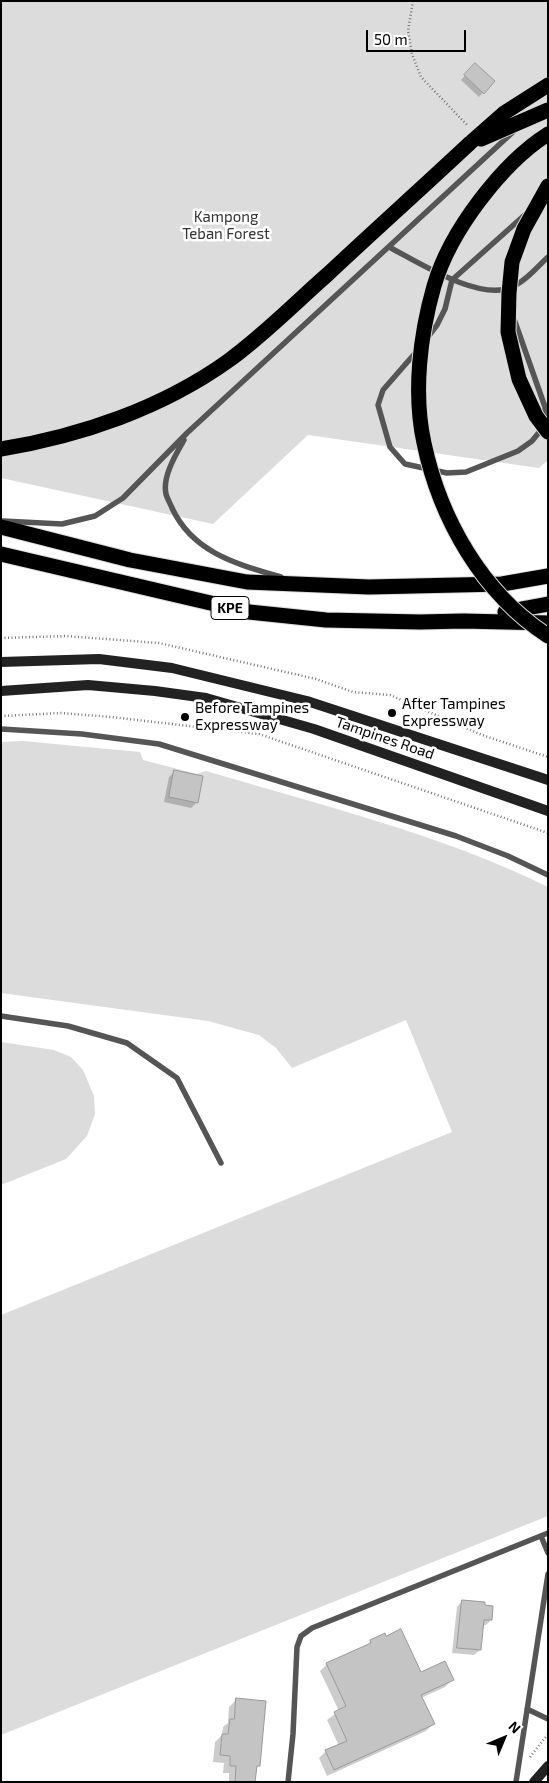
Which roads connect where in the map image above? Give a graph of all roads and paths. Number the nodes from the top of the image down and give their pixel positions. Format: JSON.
{"nodes":[{"id":1,"x":413,"y":1,"type":"edge"},
{"id":2,"x":548,"y":85,"type":"edge"},
{"id":3,"x":548,"y":110,"type":"edge"},
{"id":4,"x":532,"y":114,"type":"dead end"},
{"id":5,"x":548,"y":134,"type":"edge"},
{"id":6,"x":472,"y":137,"type":"junction"},
{"id":7,"x":548,"y":186,"type":"edge"},
{"id":8,"x":548,"y":194,"type":"edge"},
{"id":9,"x":389,"y":247,"type":"junction"},
{"id":10,"x":548,"y":257,"type":"edge"},
{"id":11,"x":452,"y":280,"type":"junction"},
{"id":12,"x":503,"y":289,"type":"junction"},
{"id":13,"x":547,"y":423,"type":"edge"},
{"id":14,"x":187,"y":434,"type":"junction"},
{"id":15,"x":1,"y":449,"type":"edge"},
{"id":16,"x":1,"y":521,"type":"edge"},
{"id":17,"x":1,"y":526,"type":"edge"},
{"id":18,"x":1,"y":554,"type":"edge"},
{"id":19,"x":548,"y":576,"type":"edge"},
{"id":20,"x":301,"y":583,"type":"junction"},
{"id":21,"x":548,"y":604,"type":"edge"},
{"id":22,"x":463,"y":621,"type":"junction"},
{"id":23,"x":548,"y":623,"type":"edge"},
{"id":24,"x":548,"y":636,"type":"edge"},
{"id":25,"x":1,"y":638,"type":"edge"},
{"id":26,"x":1,"y":662,"type":"edge"},
{"id":27,"x":1,"y":691,"type":"edge"},
{"id":28,"x":1,"y":716,"type":"edge"},
{"id":29,"x":1,"y":729,"type":"edge"},
{"id":30,"x":548,"y":758,"type":"edge"},
{"id":31,"x":548,"y":780,"type":"edge"},
{"id":32,"x":548,"y":811,"type":"edge"},
{"id":33,"x":548,"y":833,"type":"edge"},
{"id":34,"x":548,"y":875,"type":"edge"},
{"id":35,"x":1,"y":1016,"type":"edge"},
{"id":36,"x":221,"y":1163,"type":"dead end"},
{"id":37,"x":545,"y":1534,"type":"edge"},
{"id":38,"x":548,"y":1553,"type":"edge"},
{"id":39,"x":548,"y":1574,"type":"edge"},
{"id":40,"x":527,"y":1709,"type":"junction"},
{"id":41,"x":548,"y":1719,"type":"edge"},
{"id":42,"x":548,"y":1766,"type":"edge"},
{"id":43,"x":288,"y":1782,"type":"edge"},
{"id":44,"x":516,"y":1782,"type":"edge"},
{"id":45,"x":534,"y":1782,"type":"edge"}],
"edges":[{"from":1,"to":6,"type":"path"},
{"from":2,"to":6,"type":"highway","bridge":true},
{"from":3,"to":6,"type":"highway","bridge":true},
{"from":4,"to":9,"type":"lane"},
{"from":5,"to":24,"type":"highway","bridge":true},
{"from":6,"to":15,"type":"highway"},
{"from":7,"to":13,"type":"highway","bridge":true},
{"from":8,"to":11,"type":"lane"},
{"from":9,"to":11,"type":"lane"},
{"from":9,"to":14,"type":"lane"},
{"from":10,"to":12,"type":"lane"},
{"from":11,"to":12,"type":"lane"},
{"from":11,"to":13,"type":"lane"},
{"from":12,"to":13,"type":"lane"},
{"from":14,"to":16,"type":"lane"},
{"from":14,"to":20,"type":"lane"},
{"from":17,"to":20,"type":"highway","number":"KPE"},
{"from":18,"to":22,"type":"highway","number":"KPE"},
{"from":19,"to":20,"type":"highway","number":"KPE"},
{"from":21,"to":22,"type":"highway"},
{"from":22,"to":23,"type":"highway"},
{"from":25,"to":30,"type":"path"},
{"from":26,"to":31,"type":"main road","name":"Tampines Road"},
{"from":27,"to":32,"type":"main road","name":"Tampines Road"},
{"from":28,"to":33,"type":"path"},
{"from":29,"to":34,"type":"lane"},
{"from":35,"to":36,"type":"lane"},
{"from":37,"to":38,"type":"lane"},
{"from":37,"to":43,"type":"lane"},
{"from":39,"to":40,"type":"lane"},
{"from":40,"to":41,"type":"lane"},
{"from":40,"to":44,"type":"lane"},
{"from":42,"to":45,"type":"main road"}]}
